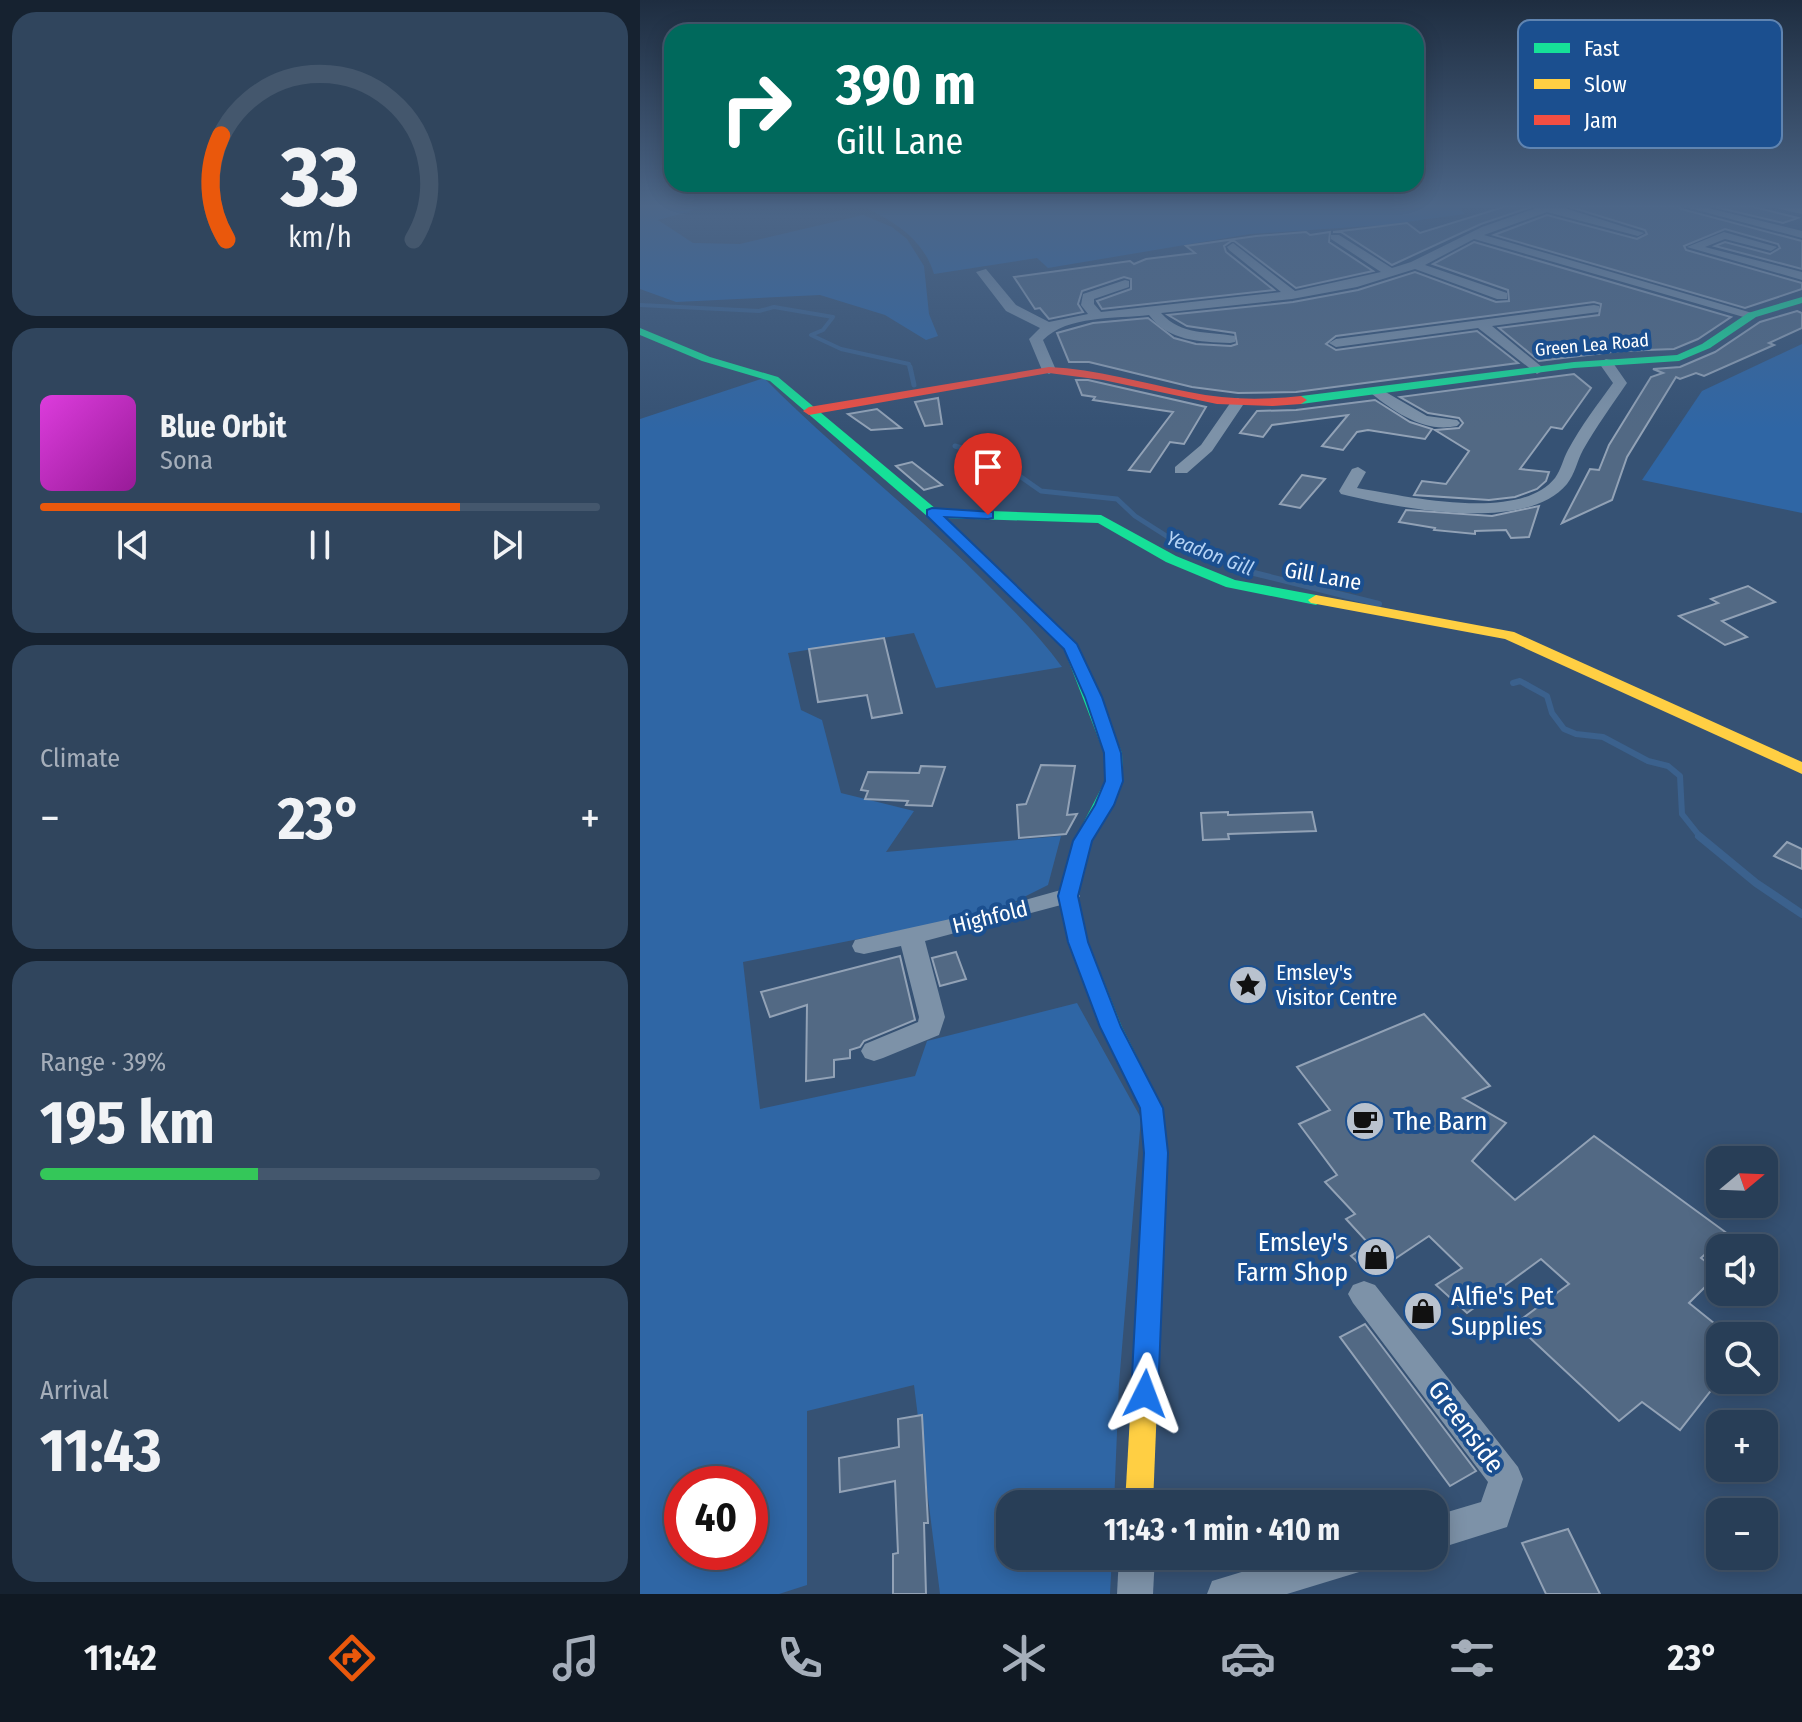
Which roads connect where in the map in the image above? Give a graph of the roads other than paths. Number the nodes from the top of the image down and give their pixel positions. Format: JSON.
{"nodes":[{"id":1,"x":989,"y":280,"type":"edge"},
{"id":2,"x":1274,"y":280,"type":"edge"},
{"id":3,"x":1358,"y":280,"type":"edge"},
{"id":4,"x":1458,"y":280,"type":"edge"},
{"id":5,"x":1631,"y":280,"type":"edge"},
{"id":6,"x":1125,"y":284,"type":"dead end"},
{"id":7,"x":1292,"y":295,"type":"junction"},
{"id":8,"x":1502,"y":296,"type":"dead end"},
{"id":9,"x":1801,"y":301,"type":"edge"},
{"id":10,"x":1594,"y":309,"type":"dead end"},
{"id":11,"x":1152,"y":310,"type":"junction"},
{"id":12,"x":1096,"y":314,"type":"junction"},
{"id":13,"x":1752,"y":315,"type":"junction"},
{"id":14,"x":1481,"y":324,"type":"junction"},
{"id":15,"x":1048,"y":327,"type":"junction"},
{"id":16,"x":640,"y":331,"type":"edge"},
{"id":17,"x":1336,"y":343,"type":"dead end"},
{"id":18,"x":1242,"y":350,"type":"dead end"},
{"id":19,"x":1606,"y":363,"type":"junction"},
{"id":20,"x":1049,"y":370,"type":"junction"},
{"id":21,"x":1537,"y":370,"type":"junction"},
{"id":22,"x":1377,"y":391,"type":"junction"},
{"id":23,"x":1238,"y":402,"type":"junction"},
{"id":24,"x":809,"y":411,"type":"junction"},
{"id":25,"x":1445,"y":426,"type":"dead end"},
{"id":26,"x":1181,"y":470,"type":"dead end"},
{"id":27,"x":1358,"y":472,"type":"dead end"},
{"id":28,"x":932,"y":513,"type":"junction"},
{"id":29,"x":1802,"y":769,"type":"edge"},
{"id":30,"x":1068,"y":896,"type":"junction"},
{"id":31,"x":911,"y":935,"type":"junction"},
{"id":32,"x":864,"y":946,"type":"dead end"},
{"id":33,"x":874,"y":1051,"type":"dead end"},
{"id":34,"x":1364,"y":1294,"type":"dead end"},
{"id":35,"x":1140,"y":1490,"type":"edge"},
{"id":36,"x":1448,"y":1529,"type":"edge"},
{"id":37,"x":1136,"y":1570,"type":"edge"},
{"id":38,"x":1308,"y":1570,"type":"edge"},
{"id":39,"x":1135,"y":1594,"type":"edge"},
{"id":40,"x":1225,"y":1594,"type":"edge"}],
"edges":[{"from":1,"to":15,"type":"street"},
{"from":2,"to":7,"type":"street"},
{"from":3,"to":7,"type":"street"},
{"from":4,"to":8,"type":"street"},
{"from":5,"to":13,"type":"street"},
{"from":6,"to":12,"type":"street"},
{"from":7,"to":11,"type":"street"},
{"from":9,"to":13,"type":"street","name":"Green Lea Road"},
{"from":10,"to":14,"type":"street"},
{"from":11,"to":12,"type":"street"},
{"from":11,"to":18,"type":"street"},
{"from":12,"to":15,"type":"street"},
{"from":13,"to":19,"type":"street","name":"Green Lea Road"},
{"from":14,"to":17,"type":"street"},
{"from":14,"to":21,"type":"street"},
{"from":15,"to":20,"type":"street"},
{"from":16,"to":24,"type":"street"},
{"from":19,"to":21,"type":"street","name":"Green Lea Road"},
{"from":19,"to":27,"type":"street"},
{"from":20,"to":23,"type":"street","name":"Green Lea Road"},
{"from":20,"to":24,"type":"street","name":"Green Lea Road"},
{"from":21,"to":22,"type":"street","name":"Green Lea Road"},
{"from":22,"to":23,"type":"street","name":"Green Lea Road"},
{"from":22,"to":25,"type":"street"},
{"from":23,"to":26,"type":"street"},
{"from":24,"to":28,"type":"street"},
{"from":28,"to":29,"type":"street","name":"Gill Lane"},
{"from":28,"to":30,"type":"street"},
{"from":30,"to":31,"type":"street","name":"Highfold"},
{"from":30,"to":35,"type":"street"},
{"from":31,"to":32,"type":"street","name":"Highfold"},
{"from":31,"to":33,"type":"street"},
{"from":34,"to":36,"type":"street","name":"Greenside"},
{"from":37,"to":39,"type":"street"},
{"from":38,"to":40,"type":"street"}]}
